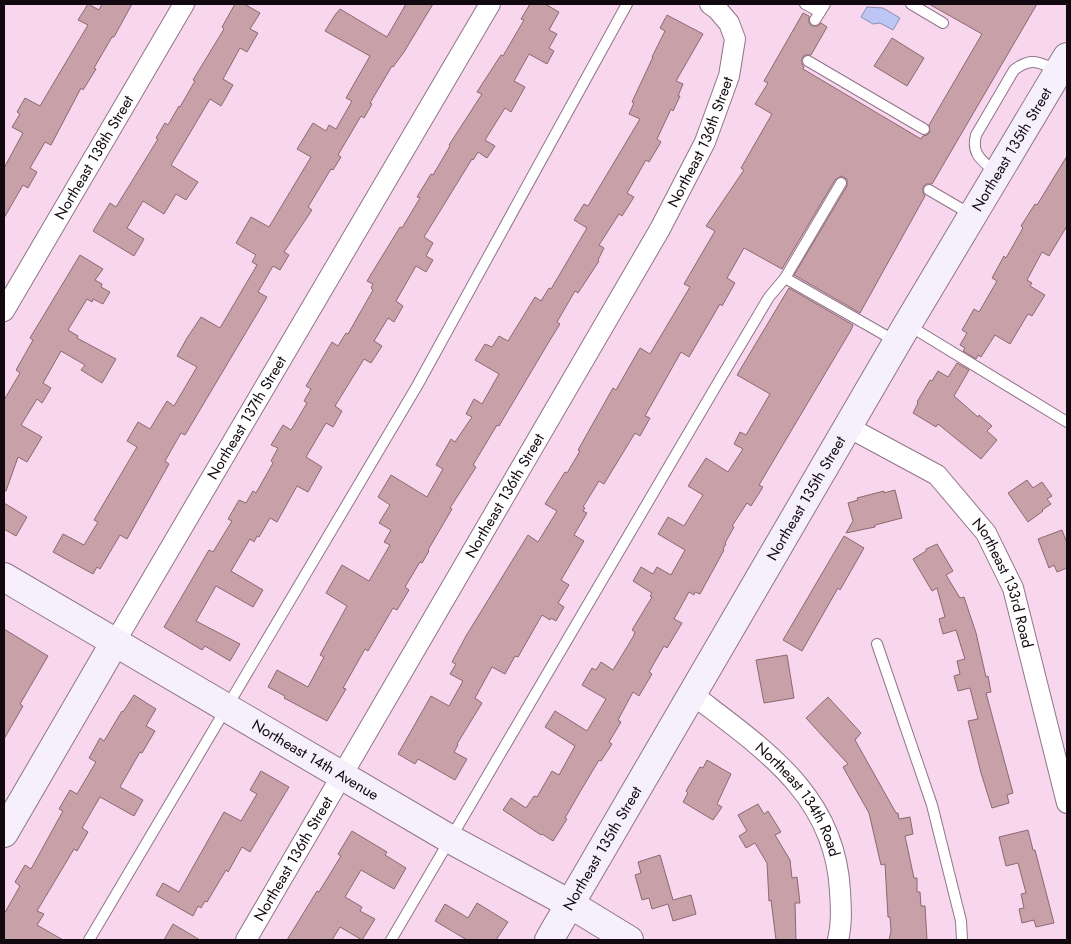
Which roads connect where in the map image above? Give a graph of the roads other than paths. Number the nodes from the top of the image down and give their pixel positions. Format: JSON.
{"nodes":[{"id":1,"x":184,"y":4,"type":"edge"},
{"id":2,"x":490,"y":4,"type":"edge"},
{"id":3,"x":627,"y":4,"type":"edge"},
{"id":4,"x":710,"y":4,"type":"edge"},
{"id":5,"x":806,"y":4,"type":"edge"},
{"id":6,"x":911,"y":4,"type":"edge"},
{"id":7,"x":820,"y":12,"type":"edge"},
{"id":8,"x":943,"y":22,"type":"dead end"},
{"id":9,"x":808,"y":61,"type":"dead end"},
{"id":10,"x":1063,"y":64,"type":"edge"},
{"id":11,"x":924,"y":129,"type":"dead end"},
{"id":12,"x":998,"y":174,"type":"junction"},
{"id":13,"x":841,"y":183,"type":"dead end"},
{"id":14,"x":929,"y":190,"type":"dead end"},
{"id":15,"x":973,"y":216,"type":"junction"},
{"id":16,"x":785,"y":278,"type":"junction"},
{"id":17,"x":4,"y":311,"type":"edge"},
{"id":18,"x":902,"y":334,"type":"junction"},
{"id":19,"x":1067,"y":422,"type":"edge"},
{"id":20,"x":848,"y":427,"type":"junction"},
{"id":21,"x":4,"y":577,"type":"edge"},
{"id":22,"x":114,"y":642,"type":"junction"},
{"id":23,"x":877,"y":644,"type":"dead end"},
{"id":24,"x":692,"y":694,"type":"junction"},
{"id":25,"x":227,"y":708,"type":"junction"},
{"id":26,"x":343,"y":776,"type":"junction"},
{"id":27,"x":1067,"y":803,"type":"edge"},
{"id":28,"x":4,"y":833,"type":"edge"},
{"id":29,"x":450,"y":839,"type":"junction"},
{"id":30,"x":570,"y":904,"type":"junction"},
{"id":31,"x":89,"y":940,"type":"edge"},
{"id":32,"x":246,"y":940,"type":"edge"},
{"id":33,"x":390,"y":940,"type":"edge"},
{"id":34,"x":549,"y":940,"type":"edge"},
{"id":35,"x":630,"y":940,"type":"edge"},
{"id":36,"x":838,"y":940,"type":"edge"},
{"id":37,"x":962,"y":940,"type":"edge"}],
"edges":[{"from":1,"to":17,"type":"street","name":"Northeast 138th Street"},
{"from":2,"to":22,"type":"street","name":"Northeast 137th Street"},
{"from":3,"to":25,"type":"lane"},
{"from":4,"to":26,"type":"street","name":"Northeast 136th Street"},
{"from":5,"to":7,"type":"lane"},
{"from":6,"to":8,"type":"lane"},
{"from":9,"to":11,"type":"lane"},
{"from":10,"to":12,"type":"main road","name":"Northeast 135th Street"},
{"from":10,"to":12,"type":"lane"},
{"from":12,"to":15,"type":"main road","name":"Northeast 135th Street"},
{"from":13,"to":16,"type":"lane"},
{"from":14,"to":15,"type":"lane"},
{"from":15,"to":18,"type":"main road","name":"Northeast 135th Street"},
{"from":16,"to":18,"type":"lane"},
{"from":16,"to":29,"type":"lane"},
{"from":18,"to":19,"type":"lane"},
{"from":18,"to":20,"type":"main road","name":"Northeast 135th Street"},
{"from":20,"to":24,"type":"main road","name":"Northeast 135th Street"},
{"from":20,"to":27,"type":"street","name":"Northeast 133rd Road"},
{"from":21,"to":22,"type":"main road","name":"Northeast 14th Avenue"},
{"from":22,"to":25,"type":"main road","name":"Northeast 14th Avenue"},
{"from":22,"to":28,"type":"main road","name":"Northeast 137th Street"},
{"from":23,"to":37,"type":"lane"},
{"from":24,"to":30,"type":"main road","name":"Northeast 135th Street"},
{"from":24,"to":36,"type":"street","name":"Northeast 134th Road"},
{"from":25,"to":26,"type":"main road","name":"Northeast 14th Avenue"},
{"from":25,"to":31,"type":"lane"},
{"from":26,"to":29,"type":"main road","name":"Northeast 14th Avenue"},
{"from":26,"to":32,"type":"street","name":"Northeast 136th Street"},
{"from":29,"to":30,"type":"main road","name":"Northeast 14th Avenue"},
{"from":29,"to":33,"type":"lane"},
{"from":30,"to":34,"type":"main road","name":"Northeast 135th Street"},
{"from":30,"to":35,"type":"main road","name":"Northeast 14th Avenue"}]}
